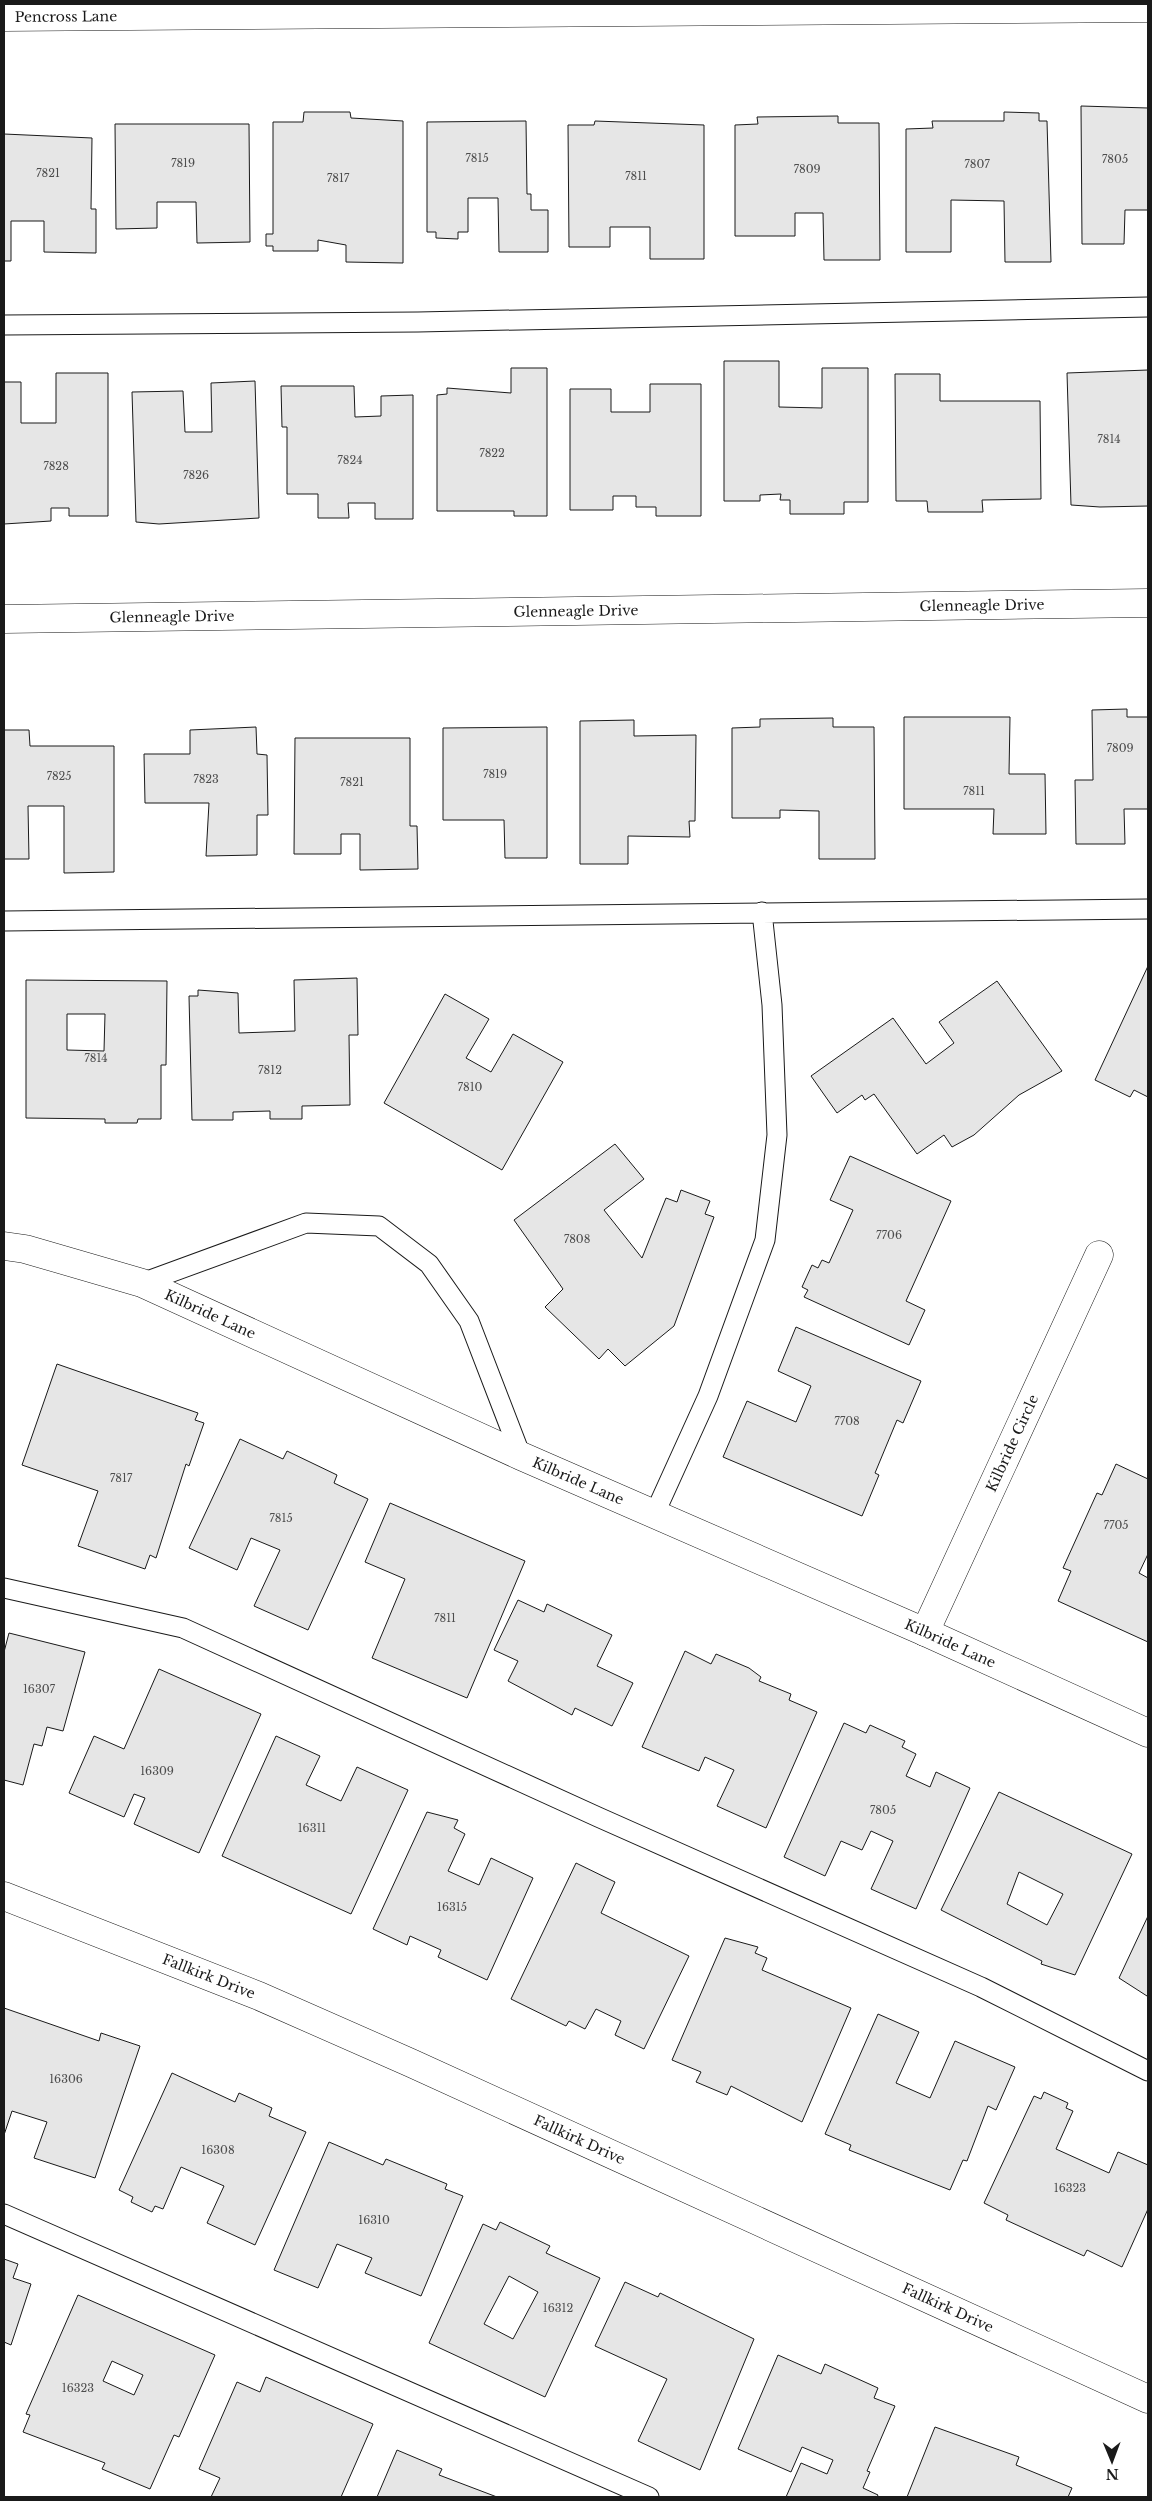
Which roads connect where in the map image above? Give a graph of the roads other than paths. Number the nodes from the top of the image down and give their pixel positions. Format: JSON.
{"nodes":[{"id":1,"x":1148,"y":8,"type":"edge"},
{"id":2,"x":4,"y":17,"type":"edge"},
{"id":3,"x":1148,"y":306,"type":"edge"},
{"id":4,"x":4,"y":325,"type":"edge"},
{"id":5,"x":1148,"y":603,"type":"edge"},
{"id":6,"x":4,"y":619,"type":"edge"},
{"id":7,"x":1148,"y":909,"type":"edge"},
{"id":8,"x":762,"y":912,"type":"junction"},
{"id":9,"x":4,"y":921,"type":"edge"},
{"id":10,"x":4,"y":1246,"type":"edge"},
{"id":11,"x":1099,"y":1255,"type":"dead end"},
{"id":12,"x":142,"y":1283,"type":"junction"},
{"id":13,"x":521,"y":1456,"type":"junction"},
{"id":14,"x":654,"y":1515,"type":"junction"},
{"id":15,"x":4,"y":1588,"type":"edge"},
{"id":16,"x":926,"y":1632,"type":"junction"},
{"id":17,"x":1148,"y":1733,"type":"edge"},
{"id":18,"x":4,"y":1896,"type":"edge"},
{"id":19,"x":1148,"y":2070,"type":"edge"},
{"id":20,"x":4,"y":2214,"type":"edge"},
{"id":21,"x":1147,"y":2396,"type":"edge"},
{"id":22,"x":649,"y":2497,"type":"edge"}],
"edges":[{"from":1,"to":2,"type":"street","name":"Pencross Lane"},
{"from":3,"to":4,"type":"lane"},
{"from":5,"to":6,"type":"street","name":"Glenneagle Drive"},
{"from":7,"to":8,"type":"lane"},
{"from":8,"to":9,"type":"lane"},
{"from":8,"to":14,"type":"lane"},
{"from":10,"to":12,"type":"street","name":"Kilbride Lane"},
{"from":11,"to":16,"type":"street","name":"Kilbride Circle"},
{"from":12,"to":13,"type":"street","name":"Kilbride Lane"},
{"from":12,"to":13,"type":"lane"},
{"from":13,"to":14,"type":"street","name":"Kilbride Lane"},
{"from":14,"to":16,"type":"street","name":"Kilbride Lane"},
{"from":15,"to":19,"type":"lane"},
{"from":16,"to":17,"type":"street","name":"Kilbride Lane"},
{"from":18,"to":21,"type":"street","name":"Fallkirk Drive"},
{"from":20,"to":22,"type":"lane"}]}
